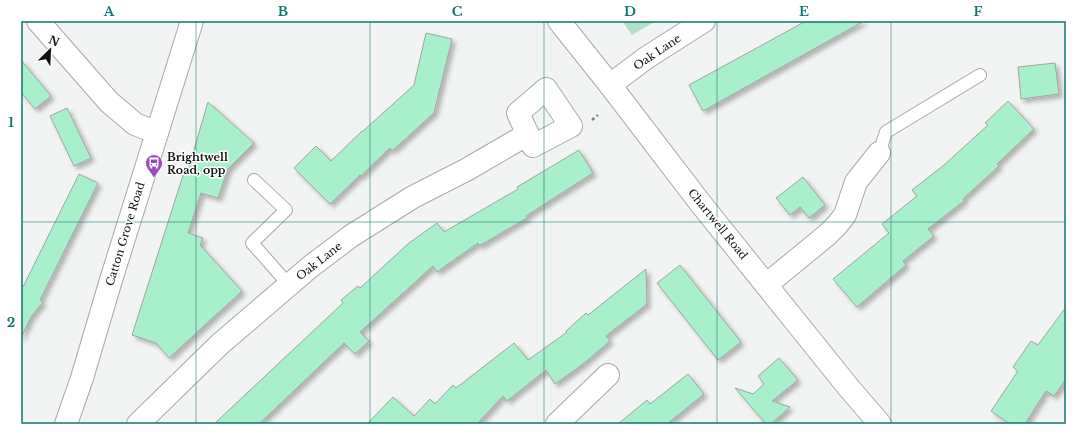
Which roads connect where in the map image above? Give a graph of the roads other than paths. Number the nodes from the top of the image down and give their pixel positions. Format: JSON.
{"nodes":[{"id":1,"x":38,"y":21,"type":"edge"},
{"id":2,"x":192,"y":21,"type":"edge"},
{"id":3,"x":559,"y":21,"type":"edge"},
{"id":4,"x":704,"y":21,"type":"edge"},
{"id":5,"x":980,"y":75,"type":"dead end"},
{"id":6,"x":610,"y":85,"type":"junction"},
{"id":7,"x":157,"y":133,"type":"junction"},
{"id":8,"x":528,"y":134,"type":"dead end"},
{"id":9,"x":879,"y":153,"type":"joint"},
{"id":10,"x":254,"y":180,"type":"dead end"},
{"id":11,"x":289,"y":285,"type":"junction"},
{"id":12,"x":766,"y":285,"type":"junction"},
{"id":13,"x":608,"y":375,"type":"dead end"},
{"id":14,"x":66,"y":424,"type":"edge"},
{"id":15,"x":138,"y":424,"type":"edge"},
{"id":16,"x":557,"y":424,"type":"edge"},
{"id":17,"x":880,"y":424,"type":"edge"}],
"edges":[{"from":1,"to":7,"type":"main road"},
{"from":2,"to":7,"type":"main road","name":"Catton Grove Road"},
{"from":3,"to":6,"type":"main road","name":"Chartwell Road"},
{"from":4,"to":6,"type":"main road","name":"Oak Lane"},
{"from":5,"to":9,"type":"lane"},
{"from":6,"to":12,"type":"main road","name":"Chartwell Road"},
{"from":7,"to":14,"type":"main road","name":"Catton Grove Road"},
{"from":8,"to":11,"type":"main road","name":"Oak Lane"},
{"from":9,"to":12,"type":"main road"},
{"from":10,"to":11,"type":"lane"},
{"from":11,"to":15,"type":"main road","name":"Oak Lane"},
{"from":12,"to":17,"type":"main road","name":"Chartwell Road"},
{"from":13,"to":16,"type":"main road"}]}
